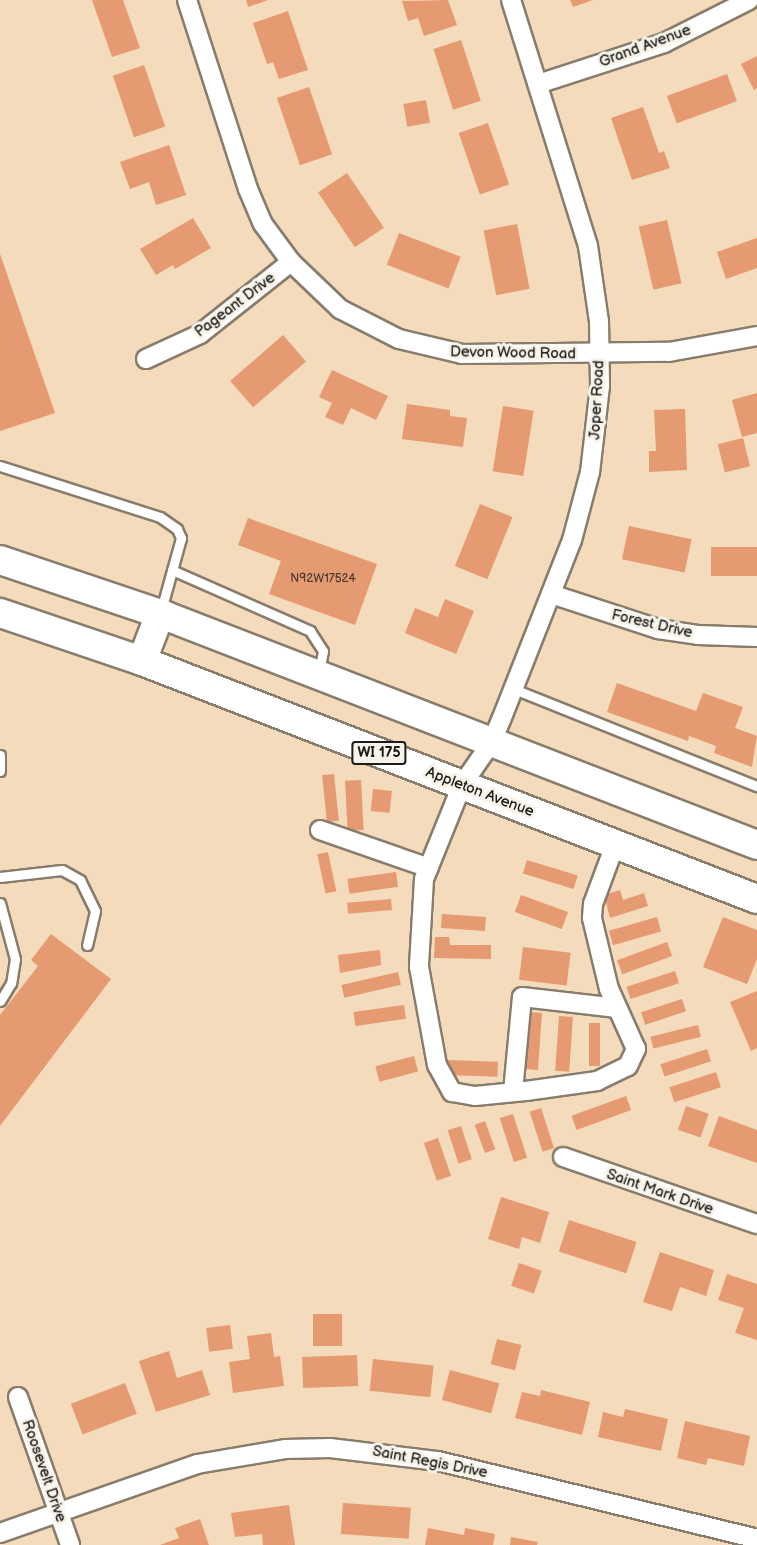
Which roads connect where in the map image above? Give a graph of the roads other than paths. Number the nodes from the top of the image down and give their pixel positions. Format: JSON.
{"nodes":[{"id":1,"x":188,"y":0,"type":"edge"},
{"id":2,"x":511,"y":0,"type":"edge"},
{"id":3,"x":749,"y":0,"type":"edge"},
{"id":4,"x":538,"y":84,"type":"junction"},
{"id":5,"x":291,"y":262,"type":"junction"},
{"id":6,"x":757,"y":336,"type":"edge"},
{"id":7,"x":599,"y":354,"type":"junction"},
{"id":8,"x":146,"y":360,"type":"dead end"},
{"id":9,"x":0,"y":466,"type":"edge"},
{"id":10,"x":0,"y":560,"type":"edge"},
{"id":11,"x":172,"y":570,"type":"junction"},
{"id":12,"x":551,"y":594,"type":"junction"},
{"id":13,"x":0,"y":613,"type":"edge"},
{"id":14,"x":159,"y":614,"type":"junction"},
{"id":15,"x":757,"y":637,"type":"edge"},
{"id":16,"x":142,"y":661,"type":"junction"},
{"id":17,"x":318,"y":675,"type":"junction"},
{"id":18,"x":514,"y":689,"type":"junction"},
{"id":19,"x":491,"y":743,"type":"junction"},
{"id":20,"x":0,"y":755,"type":"edge"},
{"id":21,"x":0,"y":771,"type":"edge"},
{"id":22,"x":462,"y":785,"type":"junction"},
{"id":23,"x":757,"y":786,"type":"edge"},
{"id":24,"x":320,"y":830,"type":"dead end"},
{"id":25,"x":615,"y":845,"type":"junction"},
{"id":26,"x":757,"y":845,"type":"edge"},
{"id":27,"x":429,"y":868,"type":"junction"},
{"id":28,"x":0,"y":877,"type":"edge"},
{"id":29,"x":757,"y":899,"type":"edge"},
{"id":30,"x":0,"y":903,"type":"edge"},
{"id":31,"x":87,"y":945,"type":"dead end"},
{"id":32,"x":0,"y":1001,"type":"edge"},
{"id":33,"x":617,"y":1008,"type":"junction"},
{"id":34,"x":513,"y":1092,"type":"junction"},
{"id":35,"x":563,"y":1158,"type":"dead end"},
{"id":36,"x":757,"y":1224,"type":"edge"},
{"id":37,"x":18,"y":1397,"type":"dead end"},
{"id":38,"x":57,"y":1512,"type":"junction"},
{"id":39,"x":0,"y":1533,"type":"edge"},
{"id":40,"x":757,"y":1539,"type":"edge"},
{"id":41,"x":70,"y":1545,"type":"edge"}],
"edges":[{"from":1,"to":5,"type":"street","name":"Devon Wood Road"},
{"from":2,"to":4,"type":"street","name":"Joper Road"},
{"from":3,"to":4,"type":"street","name":"Grand Avenue"},
{"from":4,"to":7,"type":"street","name":"Joper Road"},
{"from":5,"to":7,"type":"street","name":"Devon Wood Road"},
{"from":5,"to":8,"type":"street","name":"Pageant Drive"},
{"from":6,"to":7,"type":"street","name":"Devon Wood Road"},
{"from":7,"to":12,"type":"street","name":"Joper Road"},
{"from":9,"to":11,"type":"lane"},
{"from":10,"to":14,"type":"main road"},
{"from":11,"to":14,"type":"lane"},
{"from":11,"to":17,"type":"lane"},
{"from":12,"to":15,"type":"street","name":"Forest Drive"},
{"from":12,"to":18,"type":"street","name":"Joper Road"},
{"from":13,"to":16,"type":"main road","name":"Appleton Avenue","number":"WI 175"},
{"from":14,"to":16,"type":"main road"},
{"from":14,"to":17,"type":"main road"},
{"from":16,"to":22,"type":"main road","name":"Appleton Avenue","number":"WI 175"},
{"from":17,"to":19,"type":"main road"},
{"from":18,"to":19,"type":"street","name":"Joper Road"},
{"from":18,"to":23,"type":"lane"},
{"from":19,"to":22,"type":"street","name":"Joper Road"},
{"from":19,"to":26,"type":"main road"},
{"from":20,"to":21,"type":"lane"},
{"from":22,"to":25,"type":"main road","name":"Appleton Avenue","number":"WI 175"},
{"from":22,"to":27,"type":"street","name":"Joper Road"},
{"from":24,"to":27,"type":"street"},
{"from":25,"to":29,"type":"main road","name":"Appleton Avenue","number":"WI 175"},
{"from":25,"to":33,"type":"street"},
{"from":27,"to":34,"type":"street","name":"Joper Road"},
{"from":28,"to":31,"type":"lane"},
{"from":30,"to":32,"type":"lane"},
{"from":33,"to":34,"type":"street"},
{"from":33,"to":34,"type":"street"},
{"from":35,"to":36,"type":"street","name":"Saint Mark Drive"},
{"from":37,"to":38,"type":"street","name":"Roosevelt Drive"},
{"from":38,"to":39,"type":"street","name":"Saint Regis Drive"},
{"from":38,"to":40,"type":"street","name":"Saint Regis Drive"},
{"from":38,"to":41,"type":"street","name":"Roosevelt Drive"}]}
